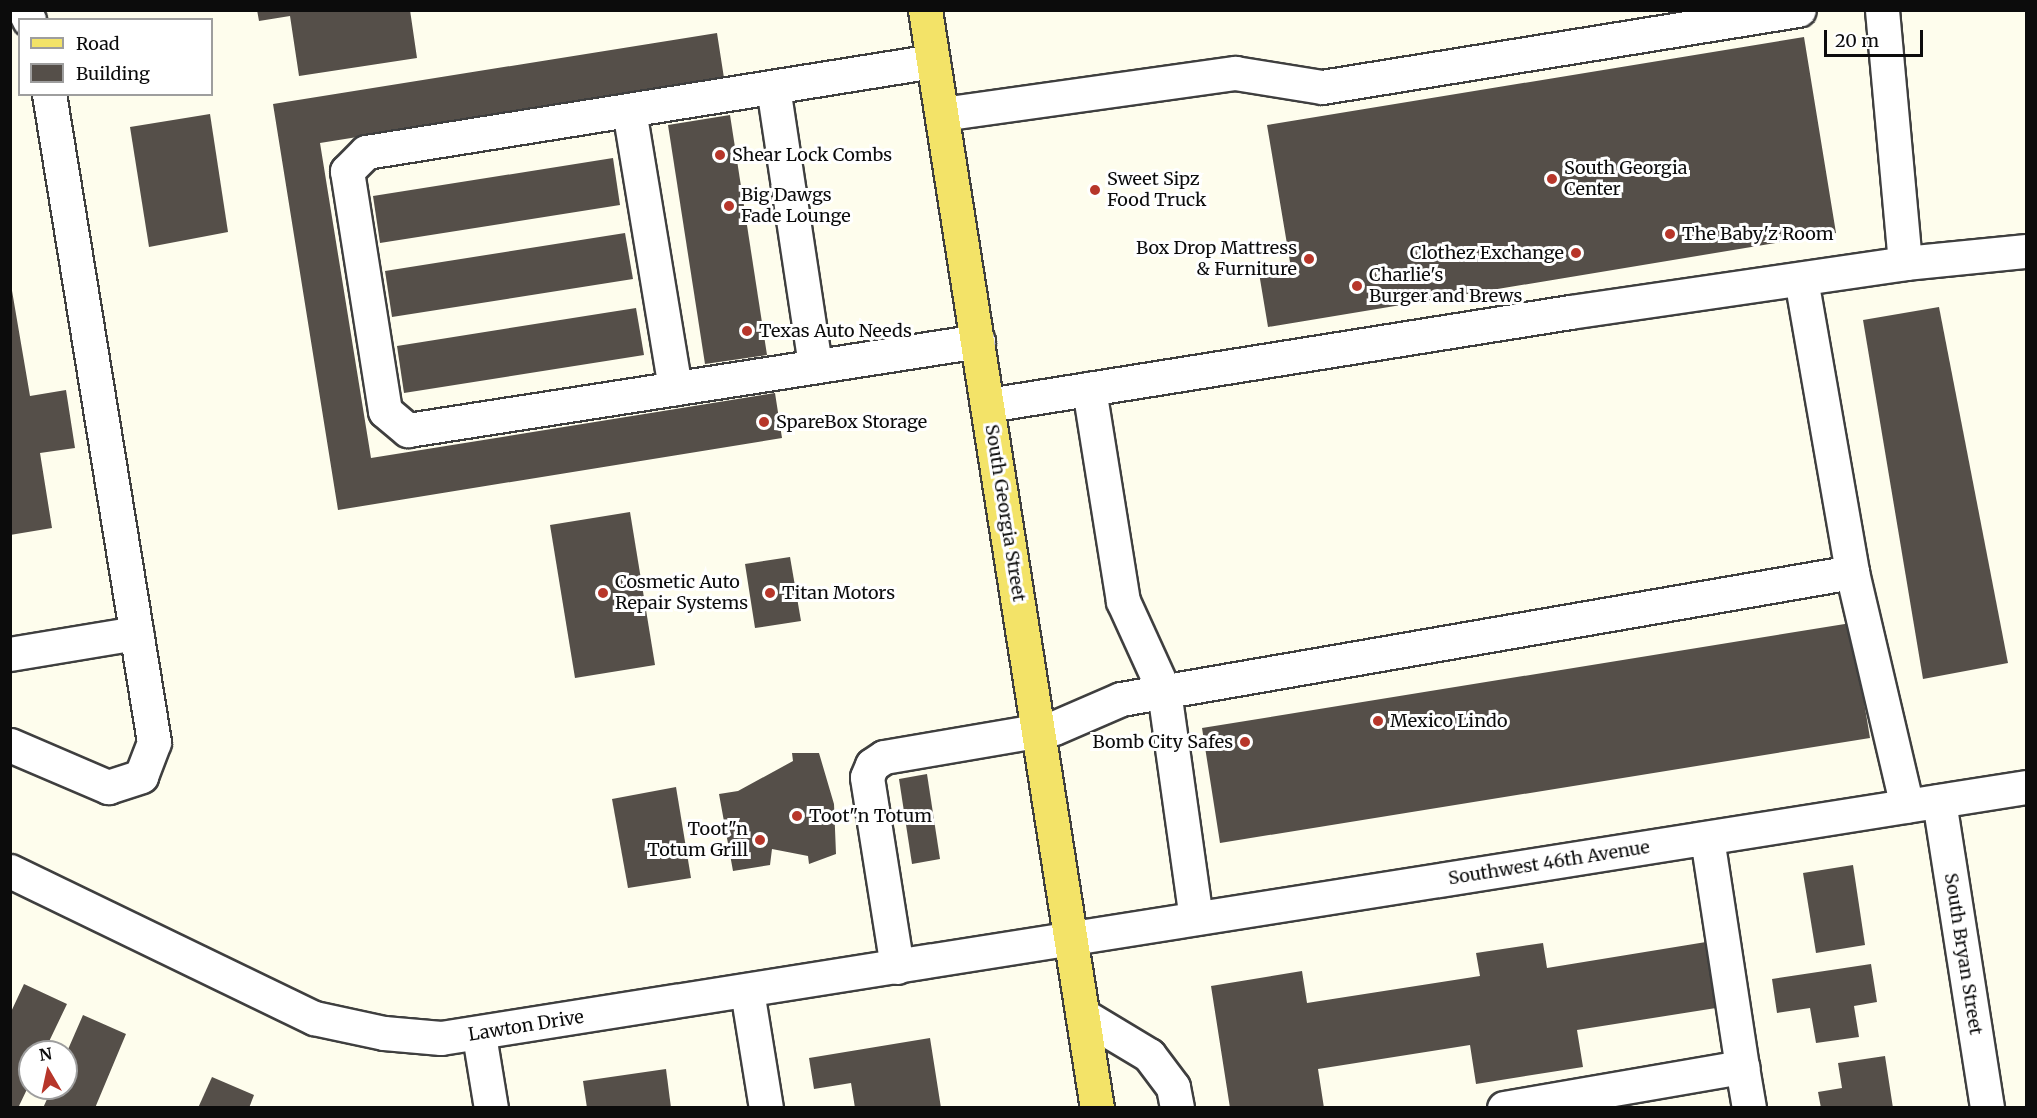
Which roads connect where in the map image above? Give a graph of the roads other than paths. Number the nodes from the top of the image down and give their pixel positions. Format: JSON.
{"nodes":[{"id":1,"x":925,"y":10,"type":"edge"},
{"id":2,"x":1799,"y":10,"type":"edge"},
{"id":3,"x":1882,"y":10,"type":"edge"},
{"id":4,"x":933,"y":61,"type":"junction"},
{"id":5,"x":773,"y":87,"type":"junction"},
{"id":6,"x":49,"y":96,"type":"edge"},
{"id":7,"x":628,"y":110,"type":"junction"},
{"id":8,"x":942,"y":114,"type":"junction"},
{"id":9,"x":2026,"y":251,"type":"edge"},
{"id":10,"x":1905,"y":263,"type":"junction"},
{"id":11,"x":1802,"y":279,"type":"junction"},
{"id":12,"x":978,"y":341,"type":"junction"},
{"id":13,"x":815,"y":366,"type":"junction"},
{"id":14,"x":675,"y":388,"type":"junction"},
{"id":15,"x":1089,"y":389,"type":"junction"},
{"id":16,"x":988,"y":405,"type":"junction"},
{"id":17,"x":1851,"y":572,"type":"junction"},
{"id":18,"x":136,"y":633,"type":"junction"},
{"id":19,"x":10,"y":654,"type":"edge"},
{"id":20,"x":1164,"y":691,"type":"junction"},
{"id":21,"x":1040,"y":731,"type":"junction"},
{"id":22,"x":10,"y":745,"type":"edge"},
{"id":23,"x":2026,"y":787,"type":"edge"},
{"id":24,"x":1939,"y":801,"type":"junction"},
{"id":25,"x":1907,"y":806,"type":"junction"},
{"id":26,"x":1707,"y":838,"type":"junction"},
{"id":27,"x":10,"y":871,"type":"edge"},
{"id":28,"x":1196,"y":918,"type":"junction"},
{"id":29,"x":1072,"y":938,"type":"junction"},
{"id":30,"x":897,"y":967,"type":"junction"},
{"id":31,"x":747,"y":991,"type":"junction"},
{"id":32,"x":1084,"y":1016,"type":"junction"},
{"id":33,"x":479,"y":1035,"type":"junction"},
{"id":34,"x":1742,"y":1067,"type":"junction"},
{"id":35,"x":491,"y":1107,"type":"edge"},
{"id":36,"x":766,"y":1107,"type":"edge"},
{"id":37,"x":1097,"y":1107,"type":"edge"},
{"id":38,"x":1177,"y":1107,"type":"edge"},
{"id":39,"x":1504,"y":1107,"type":"edge"},
{"id":40,"x":1749,"y":1107,"type":"edge"},
{"id":41,"x":1987,"y":1107,"type":"edge"}],
"edges":[{"from":1,"to":4,"type":"main road","name":"South Georgia Street"},
{"from":2,"to":8,"type":"street"},
{"from":3,"to":10,"type":"street"},
{"from":4,"to":5,"type":"street"},
{"from":4,"to":8,"type":"main road","name":"South Georgia Street"},
{"from":5,"to":7,"type":"street"},
{"from":5,"to":13,"type":"street"},
{"from":6,"to":18,"type":"street"},
{"from":7,"to":14,"type":"street"},
{"from":7,"to":14,"type":"street"},
{"from":8,"to":12,"type":"main road","name":"South Georgia Street"},
{"from":9,"to":10,"type":"street"},
{"from":10,"to":11,"type":"street"},
{"from":11,"to":15,"type":"street"},
{"from":11,"to":17,"type":"street"},
{"from":12,"to":13,"type":"street"},
{"from":12,"to":16,"type":"main road","name":"South Georgia Street"},
{"from":13,"to":14,"type":"street"},
{"from":15,"to":16,"type":"street"},
{"from":15,"to":20,"type":"street"},
{"from":16,"to":21,"type":"main road","name":"South Georgia Street"},
{"from":17,"to":20,"type":"street"},
{"from":17,"to":25,"type":"street"},
{"from":18,"to":19,"type":"street"},
{"from":18,"to":22,"type":"street"},
{"from":20,"to":21,"type":"street"},
{"from":20,"to":28,"type":"street"},
{"from":21,"to":29,"type":"main road","name":"South Georgia Street"},
{"from":21,"to":30,"type":"street"},
{"from":23,"to":24,"type":"street","name":"Southwest 46th Avenue"},
{"from":24,"to":25,"type":"street","name":"Southwest 46th Avenue"},
{"from":24,"to":41,"type":"street","name":"South Bryan Street"},
{"from":25,"to":26,"type":"street","name":"Southwest 46th Avenue"},
{"from":26,"to":28,"type":"street","name":"Southwest 46th Avenue"},
{"from":26,"to":34,"type":"street"},
{"from":27,"to":33,"type":"street","name":"Lawton Drive"},
{"from":28,"to":29,"type":"street","name":"Southwest 46th Avenue"},
{"from":29,"to":30,"type":"street","name":"Lawton Drive"},
{"from":29,"to":32,"type":"main road","name":"South Georgia Street"},
{"from":30,"to":31,"type":"street","name":"Lawton Drive"},
{"from":31,"to":33,"type":"street","name":"Lawton Drive"},
{"from":31,"to":36,"type":"street"},
{"from":32,"to":37,"type":"main road","name":"South Georgia Street"},
{"from":32,"to":38,"type":"street"},
{"from":33,"to":35,"type":"street"},
{"from":34,"to":39,"type":"street"},
{"from":34,"to":40,"type":"street"}]}
